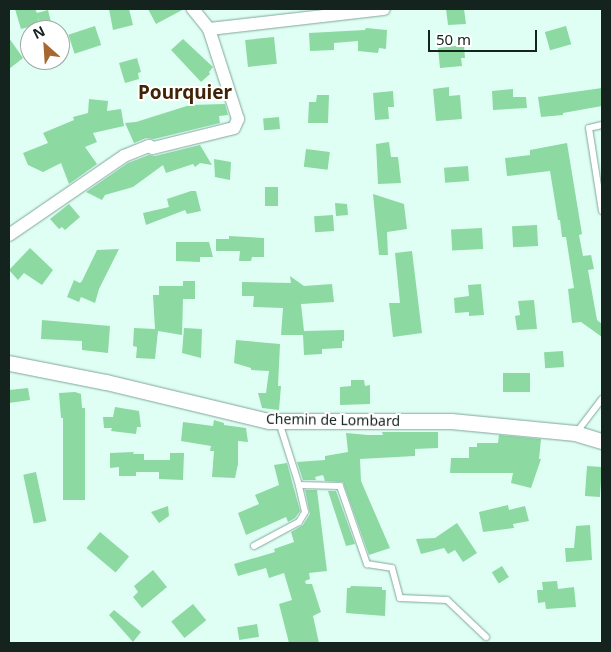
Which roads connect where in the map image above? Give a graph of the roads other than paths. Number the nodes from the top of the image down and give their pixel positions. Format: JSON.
{"nodes":[{"id":1,"x":193,"y":9,"type":"edge"},
{"id":2,"x":384,"y":9,"type":"edge"},
{"id":3,"x":209,"y":29,"type":"junction"},
{"id":4,"x":602,"y":125,"type":"edge"},
{"id":5,"x":602,"y":210,"type":"edge"},
{"id":6,"x":9,"y":235,"type":"edge"},
{"id":7,"x":9,"y":363,"type":"edge"},
{"id":8,"x":602,"y":399,"type":"edge"},
{"id":9,"x":279,"y":422,"type":"junction"},
{"id":10,"x":575,"y":434,"type":"junction"},
{"id":11,"x":602,"y":441,"type":"edge"},
{"id":12,"x":300,"y":485,"type":"junction"},
{"id":13,"x":254,"y":546,"type":"dead end"},
{"id":14,"x":486,"y":637,"type":"dead end"}],
"edges":[{"from":1,"to":3,"type":"street"},
{"from":2,"to":3,"type":"street"},
{"from":3,"to":6,"type":"street"},
{"from":4,"to":5,"type":"lane"},
{"from":7,"to":9,"type":"street","name":"Chemin de Lombard"},
{"from":8,"to":10,"type":"lane"},
{"from":9,"to":10,"type":"street","name":"Chemin de Lombard"},
{"from":9,"to":12,"type":"lane"},
{"from":10,"to":11,"type":"street","name":"Chemin de Lombard"},
{"from":12,"to":13,"type":"lane"},
{"from":12,"to":14,"type":"lane"}]}
